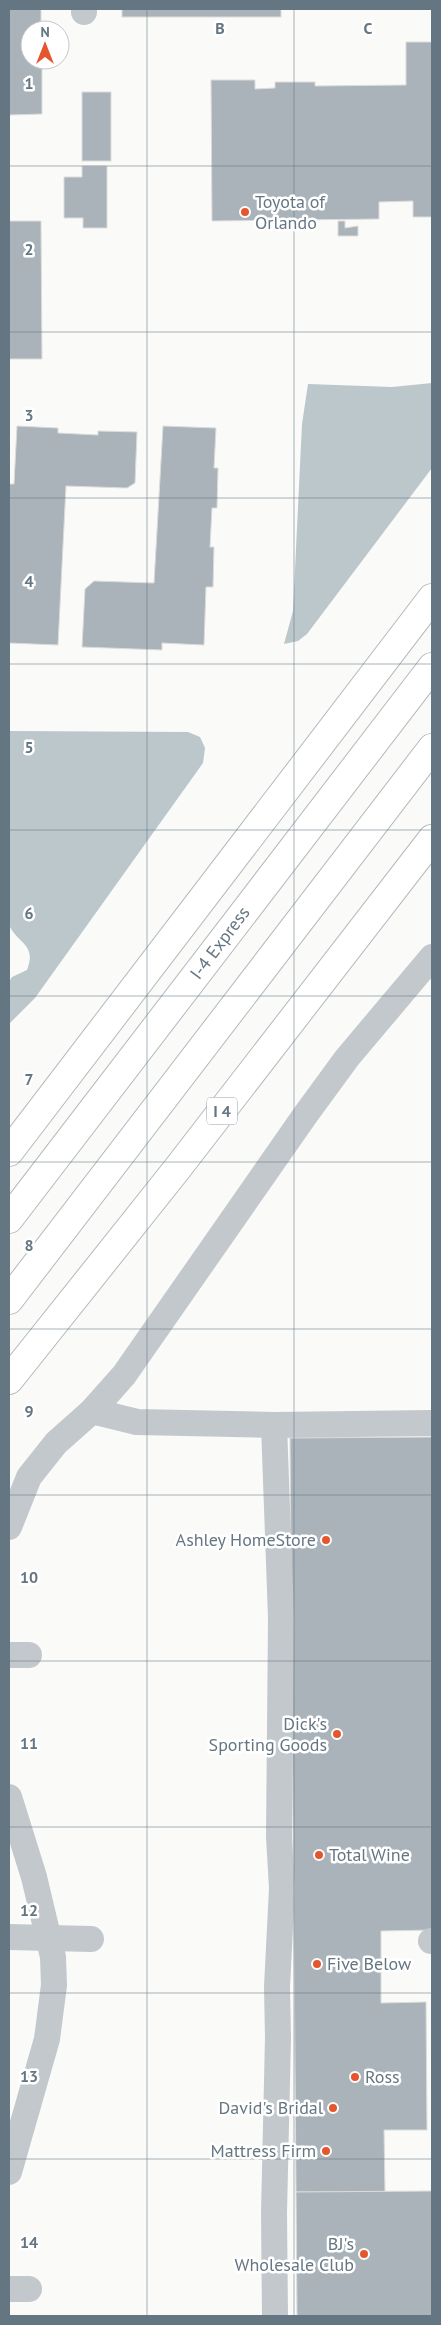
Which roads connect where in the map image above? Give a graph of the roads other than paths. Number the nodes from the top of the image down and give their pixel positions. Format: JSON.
{"nodes":[{"id":1,"x":432,"y":598,"type":"edge"},
{"id":2,"x":432,"y":667,"type":"edge"},
{"id":3,"x":432,"y":748,"type":"edge"},
{"id":4,"x":432,"y":839,"type":"edge"},
{"id":5,"x":432,"y":957,"type":"edge"},
{"id":6,"x":9,"y":1152,"type":"edge"},
{"id":7,"x":9,"y":1219,"type":"edge"},
{"id":8,"x":9,"y":1300,"type":"edge"},
{"id":9,"x":9,"y":1380,"type":"edge"},
{"id":10,"x":92,"y":1411,"type":"junction"},
{"id":11,"x":432,"y":1423,"type":"edge"},
{"id":12,"x":274,"y":1425,"type":"junction"},
{"id":13,"x":9,"y":1527,"type":"edge"},
{"id":14,"x":9,"y":1796,"type":"edge"},
{"id":15,"x":9,"y":1937,"type":"edge"},
{"id":16,"x":48,"y":1938,"type":"junction"},
{"id":17,"x":91,"y":1939,"type":"dead end"},
{"id":18,"x":9,"y":2172,"type":"edge"},
{"id":19,"x":276,"y":2316,"type":"edge"}],
"edges":[{"from":1,"to":6,"type":"highway"},
{"from":2,"to":7,"type":"highway","name":"I-4 Express"},
{"from":3,"to":8,"type":"highway"},
{"from":4,"to":9,"type":"highway","number":"I 4"},
{"from":5,"to":10,"type":"street"},
{"from":10,"to":12,"type":"street"},
{"from":10,"to":13,"type":"street"},
{"from":11,"to":12,"type":"street"},
{"from":12,"to":19,"type":"street"},
{"from":14,"to":16,"type":"street"},
{"from":15,"to":16,"type":"street"},
{"from":16,"to":17,"type":"street"},
{"from":16,"to":18,"type":"street"}]}
